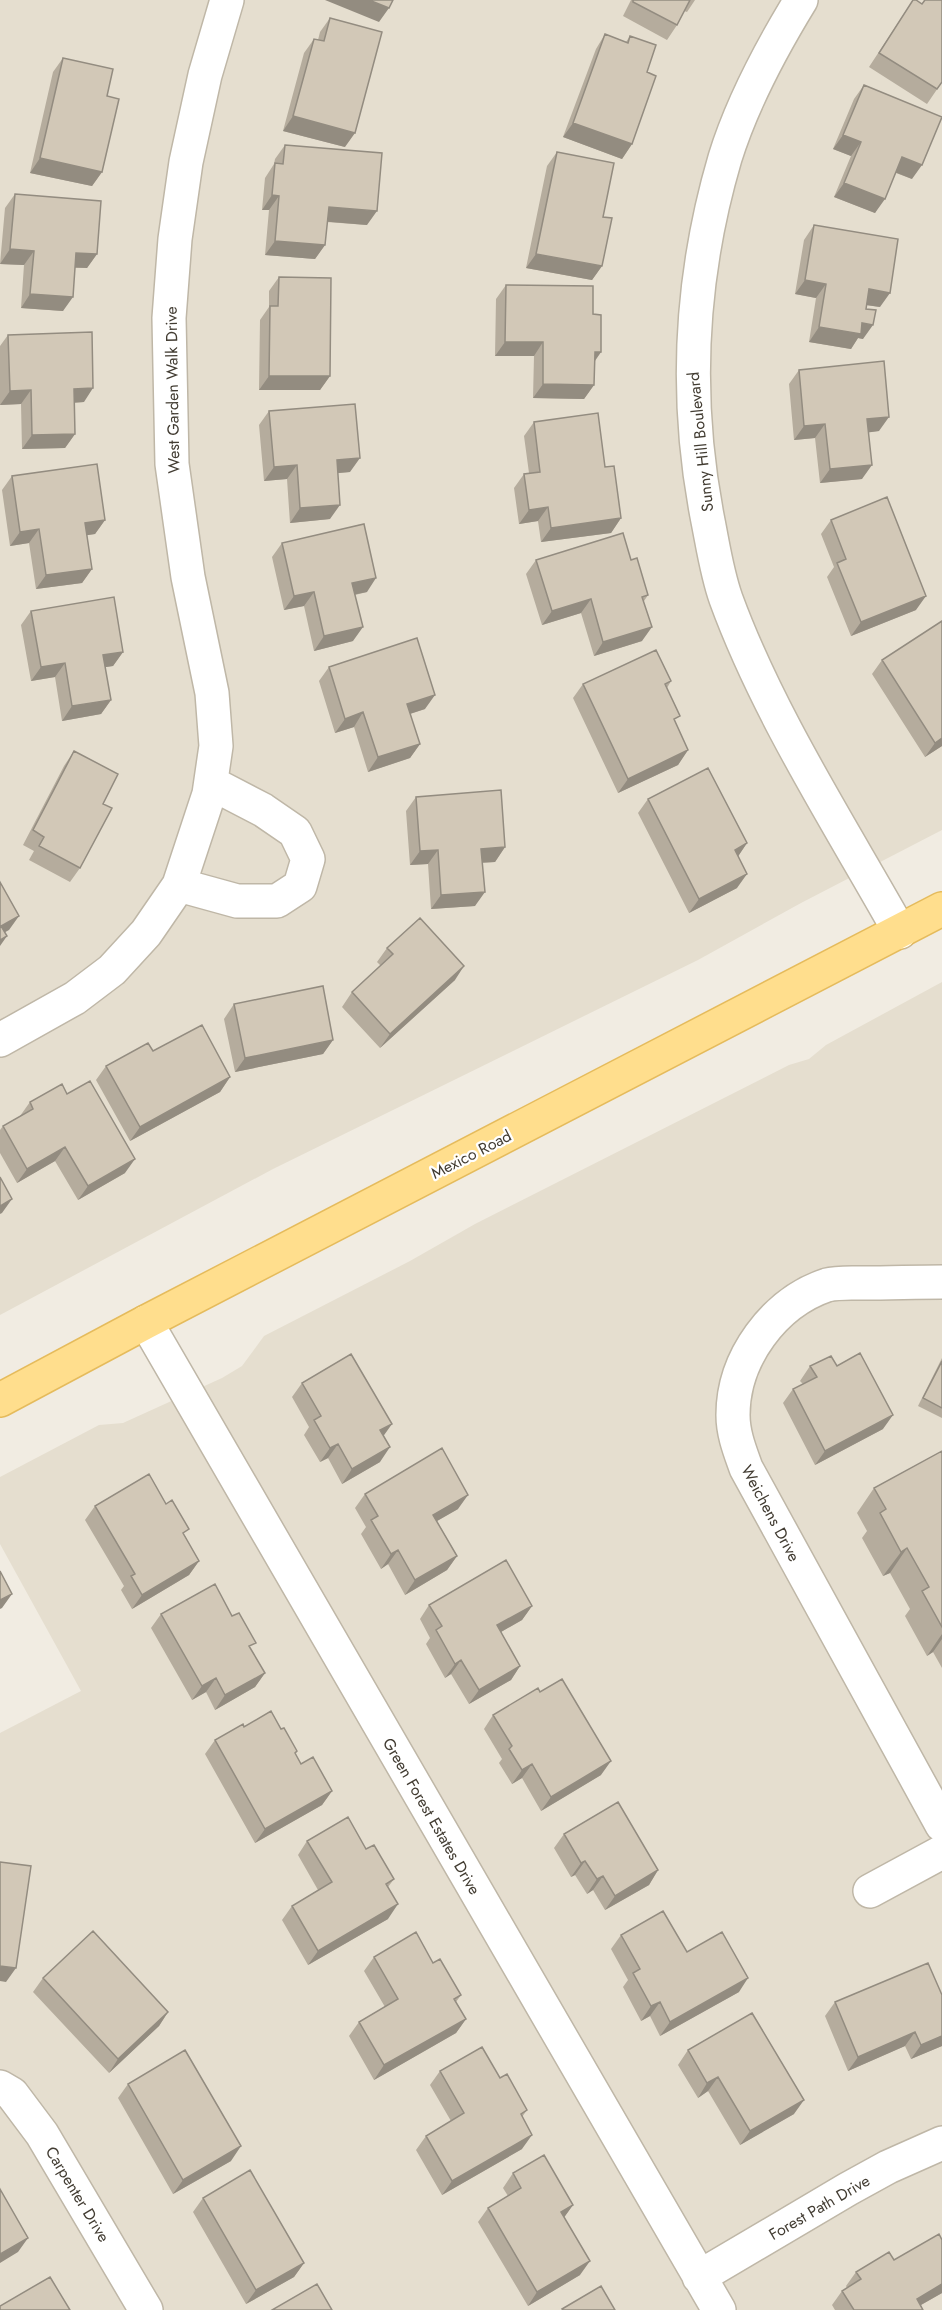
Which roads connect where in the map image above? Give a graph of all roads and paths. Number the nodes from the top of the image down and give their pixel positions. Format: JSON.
{"nodes":[{"id":1,"x":227,"y":0,"type":"edge"},
{"id":2,"x":801,"y":0,"type":"edge"},
{"id":3,"x":211,"y":783,"type":"junction"},
{"id":4,"x":179,"y":885,"type":"junction"},
{"id":5,"x":942,"y":909,"type":"edge"},
{"id":6,"x":900,"y":932,"type":"junction"},
{"id":7,"x":0,"y":1040,"type":"edge"},
{"id":8,"x":942,"y":1282,"type":"edge"},
{"id":9,"x":146,"y":1322,"type":"junction"},
{"id":10,"x":0,"y":1400,"type":"edge"},
{"id":11,"x":942,"y":1825,"type":"edge"},
{"id":12,"x":942,"y":1852,"type":"edge"},
{"id":13,"x":870,"y":1891,"type":"dead end"},
{"id":14,"x":0,"y":2088,"type":"edge"},
{"id":15,"x":942,"y":2143,"type":"edge"},
{"id":16,"x":699,"y":2277,"type":"junction"},
{"id":17,"x":146,"y":2310,"type":"edge"},
{"id":18,"x":719,"y":2310,"type":"edge"}],
"edges":[{"from":1,"to":3,"type":"street","name":"West Garden Walk Drive"},
{"from":2,"to":6,"type":"street","name":"Sunny Hill Boulevard"},
{"from":3,"to":4,"type":"street","name":"West Garden Walk Drive"},
{"from":3,"to":4,"type":"street"},
{"from":4,"to":7,"type":"street","name":"West Garden Walk Drive"},
{"from":5,"to":6,"type":"main road","name":"Mexico Road"},
{"from":6,"to":9,"type":"main road","name":"Mexico Road"},
{"from":8,"to":11,"type":"street","name":"Weichens Drive"},
{"from":9,"to":10,"type":"main road","name":"Mexico Road"},
{"from":9,"to":16,"type":"street","name":"Green Forest Estates Drive"},
{"from":12,"to":13,"type":"street"},
{"from":14,"to":17,"type":"street","name":"Carpenter Drive"},
{"from":15,"to":16,"type":"street","name":"Forest Path Drive"},
{"from":16,"to":18,"type":"street","name":"Green Forest Estates Drive"}]}
